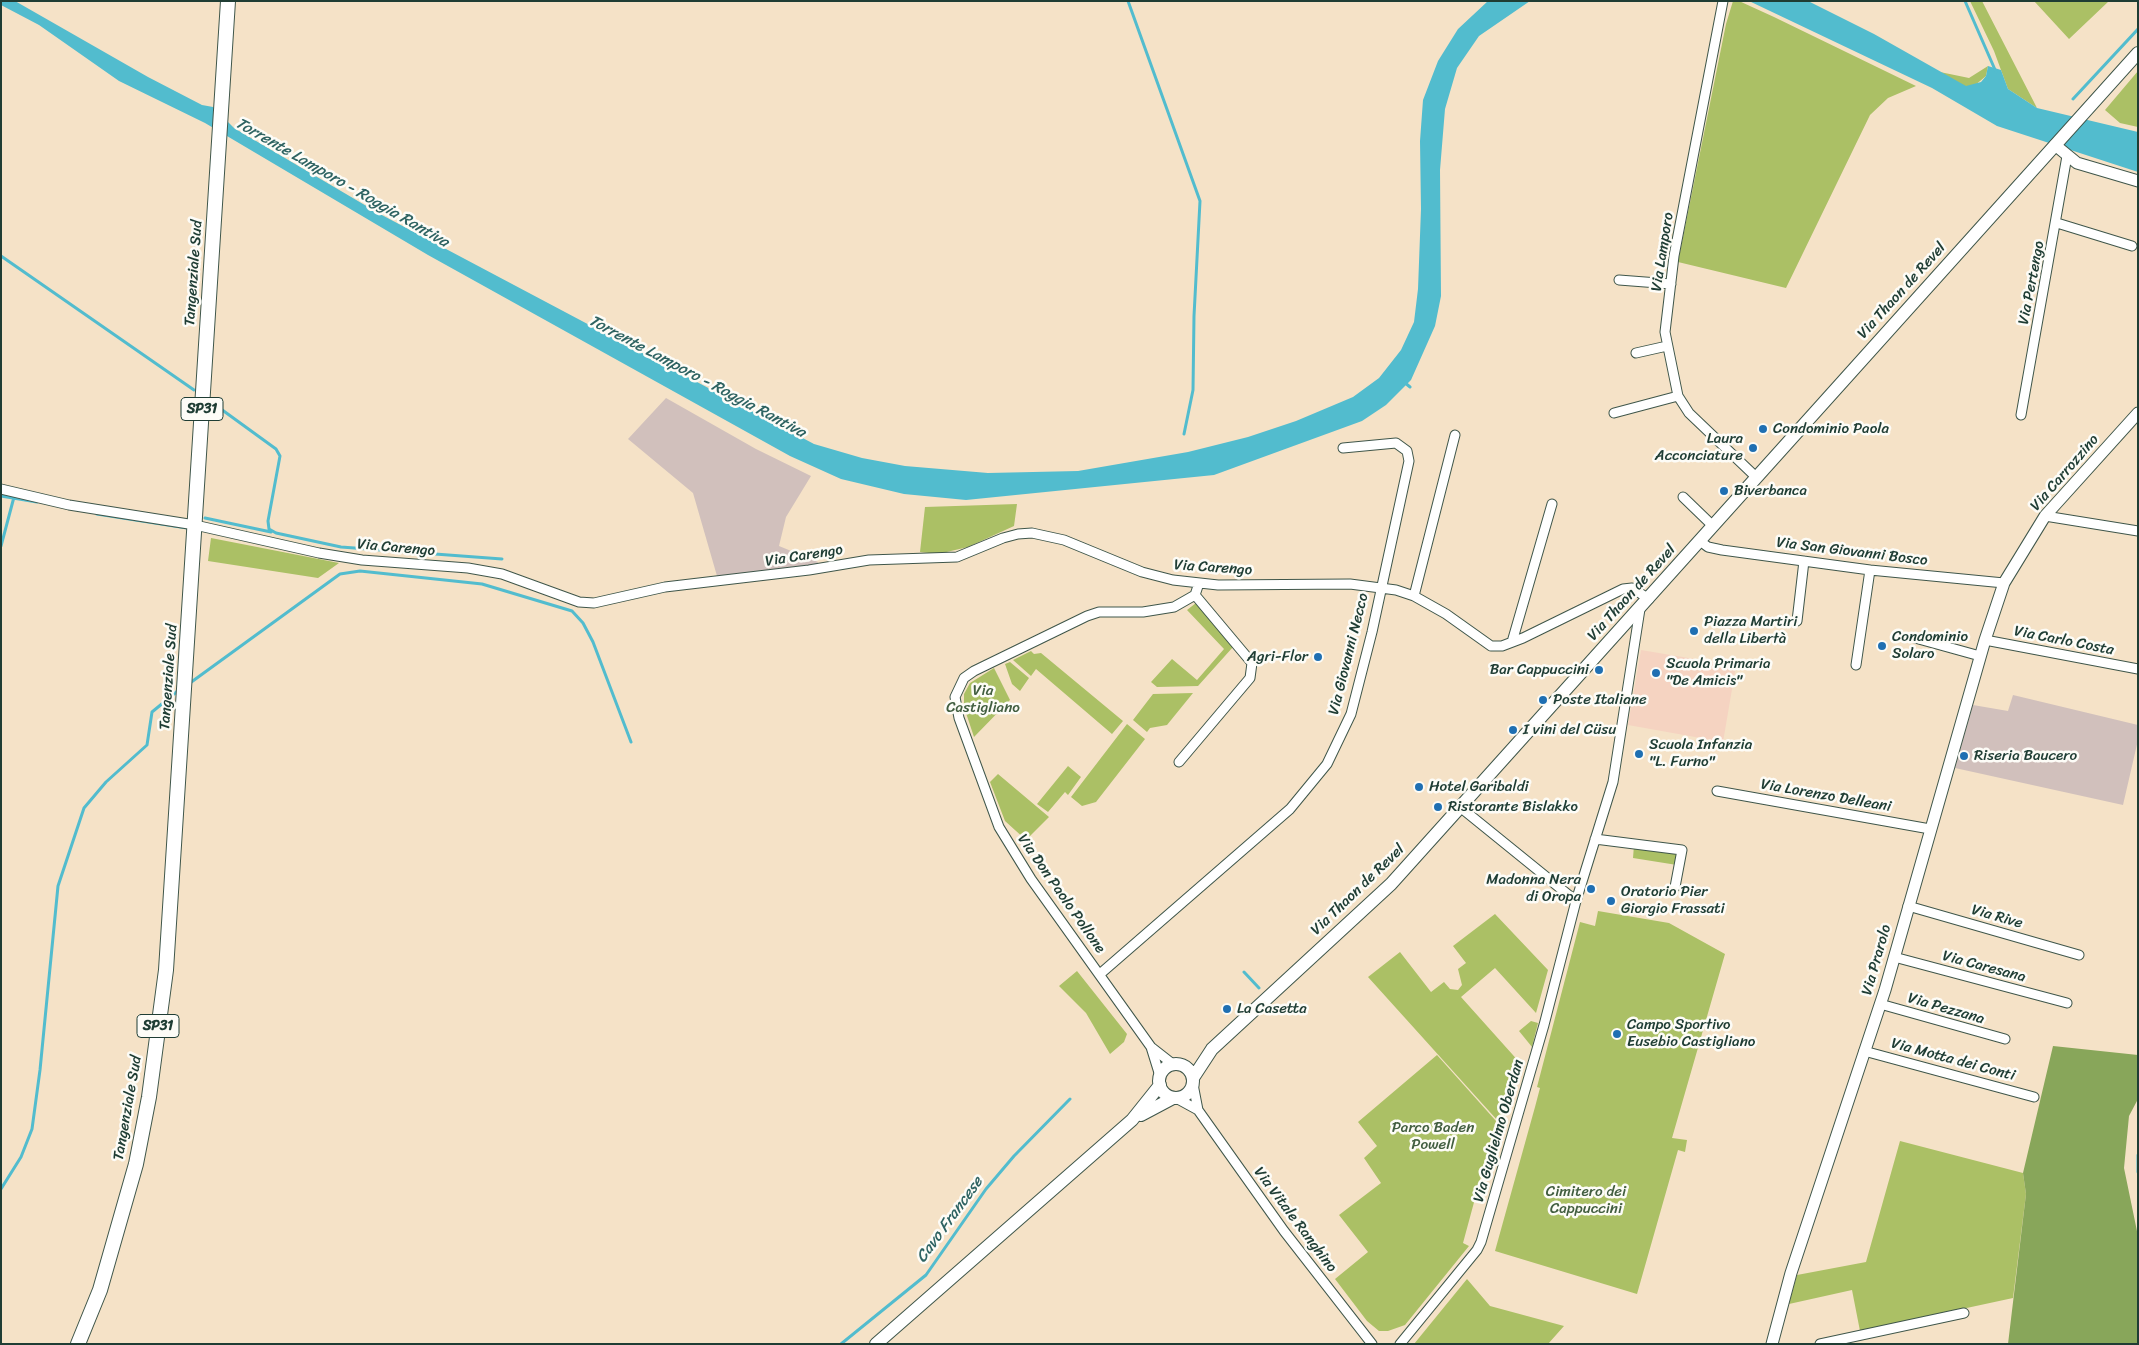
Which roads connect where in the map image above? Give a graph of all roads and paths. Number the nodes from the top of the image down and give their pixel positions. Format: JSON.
{"nodes":[{"id":1,"x":228,"y":1,"type":"edge"},
{"id":2,"x":1723,"y":1,"type":"edge"},
{"id":3,"x":2138,"y":53,"type":"edge"},
{"id":4,"x":2057,"y":143,"type":"junction"},
{"id":5,"x":2067,"y":156,"type":"junction"},
{"id":6,"x":2138,"y":181,"type":"edge"},
{"id":7,"x":2057,"y":222,"type":"junction"},
{"id":8,"x":2132,"y":246,"type":"dead end"},
{"id":9,"x":1619,"y":280,"type":"dead end"},
{"id":10,"x":1671,"y":284,"type":"junction"},
{"id":11,"x":1667,"y":346,"type":"junction"},
{"id":12,"x":1636,"y":353,"type":"dead end"},
{"id":13,"x":1678,"y":396,"type":"junction"},
{"id":14,"x":1614,"y":413,"type":"dead end"},
{"id":15,"x":2138,"y":413,"type":"edge"},
{"id":16,"x":2021,"y":415,"type":"dead end"},
{"id":17,"x":1455,"y":435,"type":"dead end"},
{"id":18,"x":1343,"y":448,"type":"dead end"},
{"id":19,"x":1756,"y":477,"type":"junction"},
{"id":20,"x":1,"y":490,"type":"edge"},
{"id":21,"x":1683,"y":497,"type":"dead end"},
{"id":22,"x":1552,"y":504,"type":"dead end"},
{"id":23,"x":2045,"y":516,"type":"junction"},
{"id":24,"x":195,"y":525,"type":"junction"},
{"id":25,"x":1713,"y":526,"type":"junction"},
{"id":26,"x":2138,"y":531,"type":"edge"},
{"id":27,"x":1700,"y":541,"type":"junction"},
{"id":28,"x":1804,"y":561,"type":"junction"},
{"id":29,"x":1870,"y":570,"type":"junction"},
{"id":30,"x":1199,"y":583,"type":"junction"},
{"id":31,"x":2004,"y":583,"type":"junction"},
{"id":32,"x":1381,"y":587,"type":"junction"},
{"id":33,"x":1195,"y":595,"type":"junction"},
{"id":34,"x":1414,"y":596,"type":"junction"},
{"id":35,"x":1649,"y":599,"type":"junction"},
{"id":36,"x":1640,"y":609,"type":"junction"},
{"id":37,"x":1798,"y":621,"type":"dead end"},
{"id":38,"x":1915,"y":638,"type":"dead end"},
{"id":39,"x":1985,"y":640,"type":"junction"},
{"id":40,"x":1512,"y":642,"type":"junction"},
{"id":41,"x":1980,"y":656,"type":"junction"},
{"id":42,"x":1856,"y":664,"type":"dead end"},
{"id":43,"x":2138,"y":669,"type":"edge"},
{"id":44,"x":1179,"y":762,"type":"dead end"},
{"id":45,"x":1717,"y":791,"type":"dead end"},
{"id":46,"x":1460,"y":807,"type":"junction"},
{"id":47,"x":1930,"y":829,"type":"junction"},
{"id":48,"x":1595,"y":839,"type":"junction"},
{"id":49,"x":1675,"y":888,"type":"dead end"},
{"id":50,"x":1576,"y":901,"type":"junction"},
{"id":51,"x":1908,"y":906,"type":"junction"},
{"id":52,"x":2079,"y":955,"type":"dead end"},
{"id":53,"x":1894,"y":957,"type":"junction"},
{"id":54,"x":1100,"y":974,"type":"junction"},
{"id":55,"x":2067,"y":1003,"type":"dead end"},
{"id":56,"x":1880,"y":1004,"type":"junction"},
{"id":57,"x":2005,"y":1040,"type":"dead end"},
{"id":58,"x":1151,"y":1047,"type":"junction"},
{"id":59,"x":1212,"y":1049,"type":"junction"},
{"id":60,"x":1864,"y":1050,"type":"junction"},
{"id":61,"x":1177,"y":1065,"type":"junction"},
{"id":62,"x":1160,"y":1081,"type":"junction"},
{"id":63,"x":1193,"y":1081,"type":"junction"},
{"id":64,"x":2034,"y":1097,"type":"dead end"},
{"id":65,"x":1175,"y":1098,"type":"junction"},
{"id":66,"x":1198,"y":1110,"type":"junction"},
{"id":67,"x":1136,"y":1117,"type":"junction"},
{"id":68,"x":1964,"y":1313,"type":"dead end"},
{"id":69,"x":78,"y":1344,"type":"edge"},
{"id":70,"x":876,"y":1344,"type":"edge"},
{"id":71,"x":1372,"y":1344,"type":"edge"},
{"id":72,"x":1400,"y":1344,"type":"edge"},
{"id":73,"x":1772,"y":1344,"type":"edge"},
{"id":74,"x":1820,"y":1344,"type":"edge"}],
"edges":[{"from":1,"to":24,"type":"main road","name":"Tangenziale Sud","number":"SP31"},
{"from":2,"to":10,"type":"street","name":"Via Lamporo"},
{"from":3,"to":4,"type":"main road","name":"Via Thaon de Revel"},
{"from":4,"to":5,"type":"street"},
{"from":4,"to":19,"type":"main road","name":"Via Thaon de Revel"},
{"from":5,"to":6,"type":"street"},
{"from":5,"to":7,"type":"street","name":"Via Pertengo"},
{"from":7,"to":8,"type":"street"},
{"from":7,"to":16,"type":"street","name":"Via Pertengo"},
{"from":9,"to":10,"type":"street"},
{"from":10,"to":11,"type":"street","name":"Via Lamporo"},
{"from":11,"to":12,"type":"street"},
{"from":11,"to":13,"type":"street","name":"Via Lamporo"},
{"from":13,"to":14,"type":"street"},
{"from":13,"to":19,"type":"street","name":"Via Lamporo"},
{"from":15,"to":23,"type":"street","name":"Via Carrozzino"},
{"from":17,"to":34,"type":"street"},
{"from":18,"to":32,"type":"street","name":"Via Giovanni Necco"},
{"from":19,"to":25,"type":"main road","name":"Via Thaon de Revel"},
{"from":20,"to":24,"type":"street","name":"Via Carengo"},
{"from":21,"to":25,"type":"street"},
{"from":22,"to":40,"type":"street"},
{"from":23,"to":26,"type":"street"},
{"from":23,"to":31,"type":"street","name":"Via Carrozzino"},
{"from":24,"to":30,"type":"street","name":"Via Carengo"},
{"from":24,"to":69,"type":"main road","name":"Tangenziale Sud","number":"SP31"},
{"from":25,"to":27,"type":"main road","name":"Via Thaon de Revel"},
{"from":27,"to":28,"type":"street","name":"Via San Giovanni Bosco"},
{"from":27,"to":35,"type":"main road","name":"Via Thaon de Revel"},
{"from":28,"to":29,"type":"street","name":"Via San Giovanni Bosco"},
{"from":28,"to":37,"type":"street"},
{"from":29,"to":31,"type":"street","name":"Via San Giovanni Bosco"},
{"from":29,"to":42,"type":"street"},
{"from":30,"to":32,"type":"street","name":"Via Carengo"},
{"from":30,"to":33,"type":"street"},
{"from":31,"to":39,"type":"street","name":"Via Prarolo"},
{"from":32,"to":34,"type":"street","name":"Via Carengo"},
{"from":32,"to":54,"type":"street","name":"Via Giovanni Necco"},
{"from":33,"to":44,"type":"street"},
{"from":33,"to":54,"type":"street","name":"Via Don Paolo Pollone"},
{"from":34,"to":40,"type":"street","name":"Via Carengo"},
{"from":35,"to":36,"type":"main road","name":"Via Thaon de Revel"},
{"from":35,"to":40,"type":"street","name":"Via Carengo"},
{"from":36,"to":46,"type":"main road","name":"Via Thaon de Revel"},
{"from":36,"to":48,"type":"street","name":"Via Guglielmo Oberdan"},
{"from":38,"to":41,"type":"street"},
{"from":39,"to":41,"type":"street","name":"Via Prarolo"},
{"from":39,"to":43,"type":"street","name":"Via Carlo Costa"},
{"from":41,"to":47,"type":"street","name":"Via Prarolo"},
{"from":45,"to":47,"type":"street","name":"Via Lorenzo Delleani"},
{"from":46,"to":50,"type":"street"},
{"from":46,"to":59,"type":"main road","name":"Via Thaon de Revel"},
{"from":47,"to":51,"type":"street","name":"Via Prarolo"},
{"from":48,"to":49,"type":"street"},
{"from":48,"to":50,"type":"street","name":"Via Guglielmo Oberdan"},
{"from":50,"to":72,"type":"street","name":"Via Guglielmo Oberdan"},
{"from":51,"to":52,"type":"street","name":"Via Rive"},
{"from":51,"to":53,"type":"street","name":"Via Prarolo"},
{"from":53,"to":55,"type":"street","name":"Via Caresana"},
{"from":53,"to":56,"type":"street","name":"Via Prarolo"},
{"from":54,"to":58,"type":"street","name":"Via Don Paolo Pollone"},
{"from":56,"to":57,"type":"street","name":"Via Pezzana"},
{"from":56,"to":60,"type":"street","name":"Via Prarolo"},
{"from":58,"to":61,"type":"street","name":"Via Don Paolo Pollone"},
{"from":58,"to":62,"type":"street","name":"Via Don Paolo Pollone"},
{"from":59,"to":61,"type":"main road","name":"Via Thaon de Revel"},
{"from":59,"to":63,"type":"main road","name":"Via Thaon de Revel"},
{"from":60,"to":64,"type":"street","name":"Via Motta dei Conti"},
{"from":60,"to":73,"type":"street","name":"Via Prarolo"},
{"from":61,"to":62,"type":"main road"},
{"from":61,"to":63,"type":"main road"},
{"from":62,"to":65,"type":"main road"},
{"from":62,"to":67,"type":"main road"},
{"from":63,"to":65,"type":"main road"},
{"from":63,"to":66,"type":"street","name":"Via Vitale Ranghino"},
{"from":65,"to":66,"type":"street","name":"Via Vitale Ranghino"},
{"from":65,"to":67,"type":"main road"},
{"from":66,"to":71,"type":"street","name":"Via Vitale Ranghino"},
{"from":67,"to":70,"type":"main road"},
{"from":68,"to":74,"type":"street"}]}
